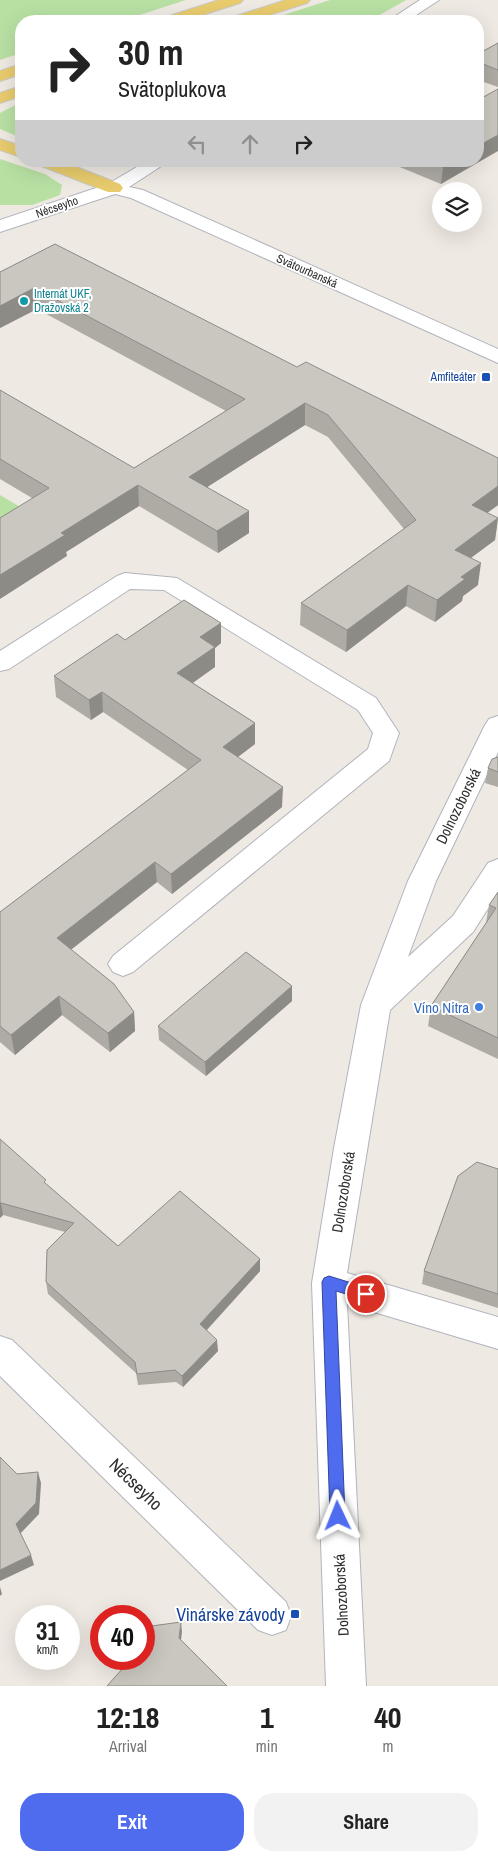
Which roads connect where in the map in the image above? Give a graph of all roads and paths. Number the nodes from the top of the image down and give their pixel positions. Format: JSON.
{"nodes":[{"id":1,"x":235,"y":0,"type":"edge"},
{"id":2,"x":302,"y":0,"type":"edge"},
{"id":3,"x":431,"y":0,"type":"edge"},
{"id":4,"x":187,"y":15,"type":"edge"},
{"id":5,"x":254,"y":15,"type":"edge"},
{"id":6,"x":406,"y":15,"type":"edge"},
{"id":7,"x":15,"y":71,"type":"edge"},
{"id":8,"x":0,"y":76,"type":"edge"},
{"id":9,"x":15,"y":93,"type":"edge"},
{"id":10,"x":0,"y":98,"type":"edge"},
{"id":11,"x":0,"y":144,"type":"edge"},
{"id":12,"x":15,"y":150,"type":"edge"},
{"id":13,"x":60,"y":167,"type":"edge"},
{"id":14,"x":150,"y":167,"type":"edge"},
{"id":15,"x":114,"y":188,"type":"junction"},
{"id":16,"x":2,"y":224,"type":"edge"},
{"id":17,"x":498,"y":357,"type":"edge"},
{"id":18,"x":0,"y":663,"type":"edge"},
{"id":19,"x":498,"y":725,"type":"edge"},
{"id":20,"x":498,"y":870,"type":"edge"},
{"id":21,"x":123,"y":964,"type":"dead end"},
{"id":22,"x":376,"y":1005,"type":"junction"},
{"id":23,"x":329,"y":1282,"type":"junction"},
{"id":24,"x":498,"y":1332,"type":"edge"},
{"id":25,"x":0,"y":1352,"type":"edge"},
{"id":26,"x":272,"y":1616,"type":"dead end"},
{"id":27,"x":346,"y":1686,"type":"edge"}],
"edges":[{"from":1,"to":4,"type":"main road"},
{"from":2,"to":5,"type":"main road"},
{"from":3,"to":6,"type":"street"},
{"from":7,"to":8,"type":"main road"},
{"from":9,"to":10,"type":"main road"},
{"from":11,"to":12,"type":"main road"},
{"from":13,"to":15,"type":"main road"},
{"from":14,"to":15,"type":"street","name":"Nécseyho"},
{"from":15,"to":16,"type":"street","name":"Nécseyho"},
{"from":15,"to":17,"type":"street","name":"Svätourbanská"},
{"from":18,"to":21,"type":"street"},
{"from":19,"to":22,"type":"street","name":"Dolnozoborská"},
{"from":20,"to":22,"type":"street"},
{"from":22,"to":23,"type":"street","name":"Dolnozoborská"},
{"from":23,"to":24,"type":"street"},
{"from":23,"to":27,"type":"street","name":"Dolnozoborská"},
{"from":25,"to":26,"type":"street","name":"Nécseyho"}]}
